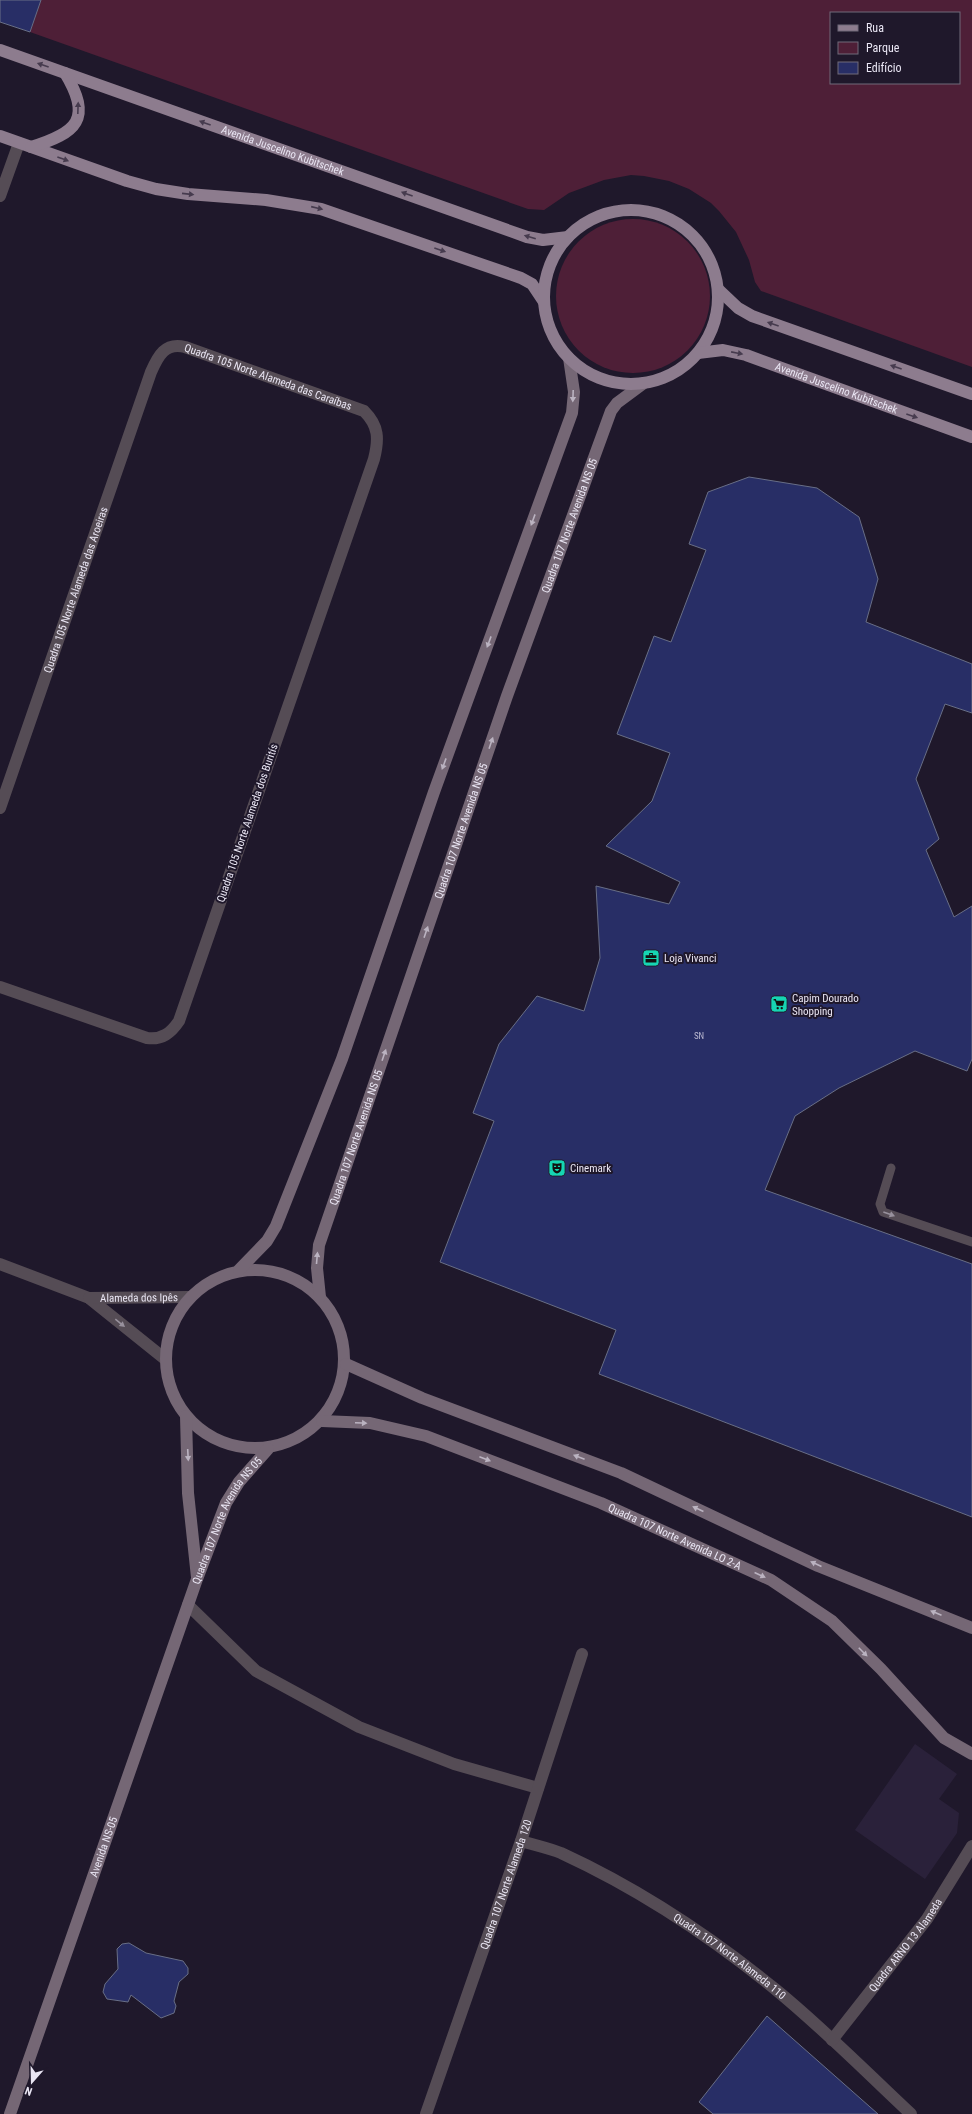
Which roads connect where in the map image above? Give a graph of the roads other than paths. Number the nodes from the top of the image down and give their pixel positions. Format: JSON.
{"nodes":[{"id":1,"x":0,"y":50,"type":"edge"},
{"id":2,"x":20,"y":57,"type":"junction"},
{"id":3,"x":0,"y":59,"type":"edge"},
{"id":4,"x":64,"y":73,"type":"junction"},
{"id":5,"x":0,"y":136,"type":"edge"},
{"id":6,"x":19,"y":143,"type":"junction"},
{"id":7,"x":31,"y":147,"type":"junction"},
{"id":8,"x":0,"y":196,"type":"edge"},
{"id":9,"x":568,"y":237,"type":"junction"},
{"id":10,"x":718,"y":290,"type":"junction"},
{"id":11,"x":544,"y":302,"type":"junction"},
{"id":12,"x":698,"y":353,"type":"junction"},
{"id":13,"x":569,"y":358,"type":"junction"},
{"id":14,"x":151,"y":372,"type":"joint"},
{"id":15,"x":644,"y":383,"type":"junction"},
{"id":16,"x":972,"y":394,"type":"edge"},
{"id":17,"x":972,"y":437,"type":"edge"},
{"id":18,"x":378,"y":442,"type":"joint"},
{"id":19,"x":0,"y":808,"type":"edge"},
{"id":20,"x":0,"y":987,"type":"edge"},
{"id":21,"x":891,"y":1168,"type":"dead end"},
{"id":22,"x":972,"y":1242,"type":"edge"},
{"id":23,"x":0,"y":1264,"type":"edge"},
{"id":24,"x":239,"y":1270,"type":"junction"},
{"id":25,"x":189,"y":1297,"type":"junction"},
{"id":26,"x":320,"y":1297,"type":"junction"},
{"id":27,"x":90,"y":1298,"type":"junction"},
{"id":28,"x":165,"y":1359,"type":"junction"},
{"id":29,"x":346,"y":1364,"type":"junction"},
{"id":30,"x":186,"y":1416,"type":"junction"},
{"id":31,"x":322,"y":1420,"type":"junction"},
{"id":32,"x":268,"y":1448,"type":"junction"},
{"id":33,"x":197,"y":1579,"type":"junction"},
{"id":34,"x":188,"y":1606,"type":"junction"},
{"id":35,"x":972,"y":1628,"type":"edge"},
{"id":36,"x":582,"y":1654,"type":"dead end"},
{"id":37,"x":972,"y":1754,"type":"edge"},
{"id":38,"x":538,"y":1788,"type":"junction"},
{"id":39,"x":520,"y":1841,"type":"junction"},
{"id":40,"x":972,"y":1846,"type":"edge"},
{"id":41,"x":832,"y":2040,"type":"junction"},
{"id":42,"x":10,"y":2114,"type":"edge"},
{"id":43,"x":426,"y":2114,"type":"edge"},
{"id":44,"x":911,"y":2114,"type":"edge"}],
"edges":[{"from":1,"to":2,"type":"main road","name":"Avenida Juscelino Kubitschek"},
{"from":2,"to":3,"type":"main road"},
{"from":4,"to":2,"type":"main road","name":"Avenida Juscelino Kubitschek","one_way":true},
{"from":7,"to":4,"type":"main road","one_way":true},
{"from":9,"to":4,"type":"main road","name":"Avenida Juscelino Kubitschek","one_way":true},
{"from":5,"to":6,"type":"main road"},
{"from":6,"to":7,"type":"main road"},
{"from":6,"to":8,"type":"street"},
{"from":7,"to":11,"type":"main road","one_way":true},
{"from":9,"to":10,"type":"main road"},
{"from":9,"to":11,"type":"main road"},
{"from":10,"to":12,"type":"main road"},
{"from":16,"to":10,"type":"main road","one_way":true},
{"from":11,"to":13,"type":"main road"},
{"from":12,"to":15,"type":"main road"},
{"from":12,"to":17,"type":"main road","name":"Avenida Juscelino Kubitschek","one_way":true},
{"from":13,"to":15,"type":"main road"},
{"from":13,"to":24,"type":"street","one_way":true},
{"from":14,"to":18,"type":"street","name":"Quadra 105 Norte Alameda das Caraíbas"},
{"from":14,"to":19,"type":"street","name":"Quadra 105 Norte Alameda das Aroeiras"},
{"from":26,"to":15,"type":"street","name":"Quadra 107 Norte Avenida NS 05","one_way":true},
{"from":18,"to":20,"type":"street","name":"Quadra 105 Norte Alameda dos Buritís"},
{"from":21,"to":22,"type":"lane","one_way":true},
{"from":23,"to":27,"type":"street","name":"Alameda dos Ipês"},
{"from":24,"to":25,"type":"street"},
{"from":24,"to":26,"type":"street"},
{"from":25,"to":27,"type":"street","name":"Alameda dos Ipês"},
{"from":25,"to":28,"type":"street"},
{"from":26,"to":29,"type":"street"},
{"from":27,"to":28,"type":"street","name":"Alameda dos Ipês","one_way":true},
{"from":28,"to":30,"type":"street"},
{"from":29,"to":31,"type":"street"},
{"from":35,"to":29,"type":"street","one_way":true},
{"from":30,"to":32,"type":"street"},
{"from":30,"to":33,"type":"street","name":"Quadra 107 Norte Avenida NS 05","one_way":true},
{"from":31,"to":32,"type":"street"},
{"from":31,"to":37,"type":"street","name":"Quadra 107 Norte Avenida LO 2-A","one_way":true},
{"from":32,"to":33,"type":"street","name":"Quadra 107 Norte Avenida NS 05"},
{"from":33,"to":34,"type":"street","name":"Avenida NS-05"},
{"from":34,"to":38,"type":"street"},
{"from":34,"to":42,"type":"street","name":"Avenida NS-05"},
{"from":36,"to":38,"type":"street","name":"Quadra 107 Norte Alameda 120"},
{"from":38,"to":39,"type":"street","name":"Quadra 107 Norte Alameda 120"},
{"from":39,"to":41,"type":"street","name":"Quadra 107 Norte Alameda 110"},
{"from":39,"to":43,"type":"street","name":"Quadra 107 Norte Alameda 120"},
{"from":40,"to":41,"type":"street","name":"Quadra ARNO 13 Alameda"},
{"from":41,"to":44,"type":"street","name":"Quadra 107 Norte Alameda 110"}]}
